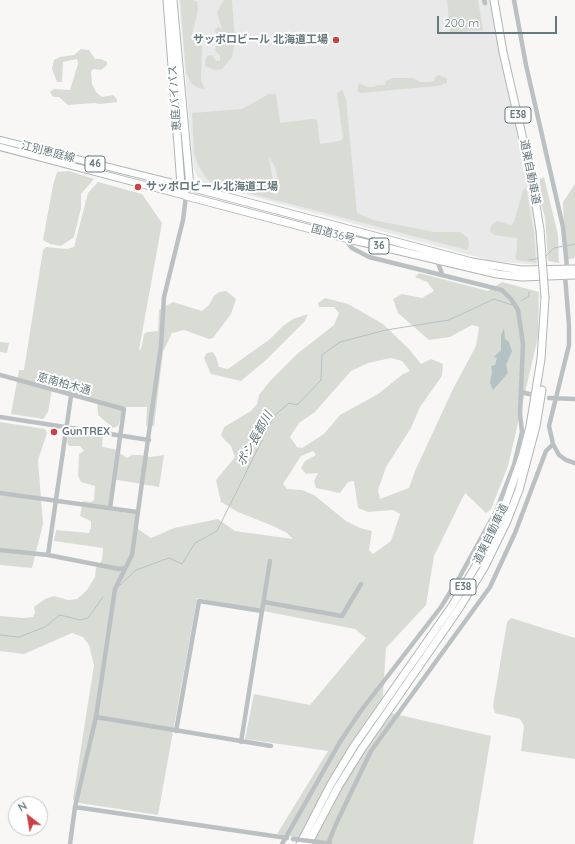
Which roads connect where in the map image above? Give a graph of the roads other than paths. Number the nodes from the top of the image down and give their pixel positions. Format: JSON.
{"nodes":[{"id":1,"x":167,"y":0,"type":"edge"},
{"id":2,"x":173,"y":0,"type":"edge"},
{"id":3,"x":494,"y":0,"type":"edge"},
{"id":4,"x":514,"y":0,"type":"edge"},
{"id":5,"x":0,"y":140,"type":"edge"},
{"id":6,"x":0,"y":148,"type":"edge"},
{"id":7,"x":181,"y":185,"type":"junction"},
{"id":8,"x":190,"y":187,"type":"junction"},
{"id":9,"x":186,"y":196,"type":"junction"},
{"id":10,"x":349,"y":239,"type":"junction"},
{"id":11,"x":437,"y":260,"type":"junction"},
{"id":12,"x":568,"y":270,"type":"edge"},
{"id":13,"x":442,"y":274,"type":"junction"},
{"id":14,"x":575,"y":275,"type":"edge"},
{"id":15,"x":545,"y":298,"type":"junction"},
{"id":16,"x":0,"y":375,"type":"edge"},
{"id":17,"x":521,"y":392,"type":"junction"},
{"id":18,"x":532,"y":395,"type":"dead end"},
{"id":19,"x":71,"y":396,"type":"junction"},
{"id":20,"x":549,"y":398,"type":"dead end"},
{"id":21,"x":555,"y":399,"type":"junction"},
{"id":22,"x":575,"y":399,"type":"edge"},
{"id":23,"x":0,"y":417,"type":"edge"},
{"id":24,"x":67,"y":426,"type":"junction"},
{"id":25,"x":120,"y":435,"type":"junction"},
{"id":26,"x":149,"y":440,"type":"junction"},
{"id":27,"x":553,"y":444,"type":"junction"},
{"id":28,"x":575,"y":463,"type":"edge"},
{"id":29,"x":0,"y":493,"type":"edge"},
{"id":30,"x":57,"y":500,"type":"junction"},
{"id":31,"x":110,"y":508,"type":"junction"},
{"id":32,"x":137,"y":512,"type":"junction"},
{"id":33,"x":0,"y":550,"type":"edge"},
{"id":34,"x":48,"y":555,"type":"junction"},
{"id":35,"x":270,"y":561,"type":"dead end"},
{"id":36,"x":125,"y":568,"type":"junction"},
{"id":37,"x":361,"y":584,"type":"dead end"},
{"id":38,"x":264,"y":602,"type":"junction"},
{"id":39,"x":262,"y":611,"type":"junction"},
{"id":40,"x":96,"y":717,"type":"junction"},
{"id":41,"x":176,"y":731,"type":"junction"},
{"id":42,"x":241,"y":742,"type":"junction"},
{"id":43,"x":271,"y":746,"type":"dead end"},
{"id":44,"x":75,"y":807,"type":"junction"},
{"id":45,"x":286,"y":838,"type":"junction"},
{"id":46,"x":70,"y":844,"type":"edge"},
{"id":47,"x":282,"y":844,"type":"edge"},
{"id":48,"x":300,"y":844,"type":"edge"},
{"id":49,"x":308,"y":844,"type":"edge"},
{"id":50,"x":329,"y":844,"type":"edge"}],
"edges":[{"from":1,"to":7,"type":"highway","name":"恵庭バイパス"},
{"from":2,"to":8,"type":"highway","name":"恵庭バイパス"},
{"from":3,"to":15,"type":"highway","name":"道東自動車道","number":"E38","bridge":true},
{"from":4,"to":12,"type":"street"},
{"from":5,"to":7,"type":"main road","name":"江別恵庭線","number":"46"},
{"from":6,"to":9,"type":"main road","name":"江別恵庭線","number":"46"},
{"from":7,"to":8,"type":"main road","name":"江別恵庭線","number":"46"},
{"from":7,"to":9,"type":"highway","name":"恵庭バイパス"},
{"from":8,"to":9,"type":"street"},
{"from":8,"to":12,"type":"highway","name":"国道36号","number":"36"},
{"from":9,"to":10,"type":"highway","name":"国道36号","number":"36"},
{"from":9,"to":26,"type":"street"},
{"from":10,"to":11,"type":"highway","name":"国道36号","number":"36"},
{"from":10,"to":13,"type":"street"},
{"from":11,"to":12,"type":"highway","name":"国道36号","number":"36"},
{"from":11,"to":13,"type":"street"},
{"from":12,"to":14,"type":"highway","name":"国道36号","number":"36"},
{"from":12,"to":21,"type":"street"},
{"from":13,"to":17,"type":"street"},
{"from":15,"to":48,"type":"highway","name":"道東自動車道","number":"E38"},
{"from":15,"to":49,"type":"highway","name":"道東自動車道","number":"E38"},
{"from":16,"to":19,"type":"street","name":"恵南柏木通"},
{"from":17,"to":18,"type":"street"},
{"from":17,"to":45,"type":"street"},
{"from":19,"to":24,"type":"street"},
{"from":19,"to":25,"type":"street","name":"恵南柏木通"},
{"from":20,"to":21,"type":"street"},
{"from":21,"to":22,"type":"street"},
{"from":21,"to":27,"type":"street"},
{"from":23,"to":24,"type":"street"},
{"from":24,"to":25,"type":"street"},
{"from":24,"to":30,"type":"street"},
{"from":25,"to":26,"type":"street"},
{"from":25,"to":31,"type":"street"},
{"from":26,"to":32,"type":"street"},
{"from":27,"to":28,"type":"street"},
{"from":27,"to":50,"type":"street"},
{"from":29,"to":30,"type":"street"},
{"from":30,"to":31,"type":"street"},
{"from":30,"to":34,"type":"street"},
{"from":31,"to":32,"type":"street"},
{"from":32,"to":36,"type":"street"},
{"from":33,"to":34,"type":"street"},
{"from":34,"to":36,"type":"street"},
{"from":35,"to":38,"type":"street"},
{"from":36,"to":40,"type":"street"},
{"from":37,"to":38,"type":"street"},
{"from":38,"to":39,"type":"street"},
{"from":39,"to":41,"type":"street"},
{"from":39,"to":42,"type":"street"},
{"from":40,"to":41,"type":"street"},
{"from":40,"to":44,"type":"street"},
{"from":41,"to":42,"type":"street"},
{"from":42,"to":43,"type":"street"},
{"from":44,"to":45,"type":"street"},
{"from":44,"to":46,"type":"street"},
{"from":45,"to":47,"type":"street"},
{"from":45,"to":50,"type":"street","bridge":true}]}
